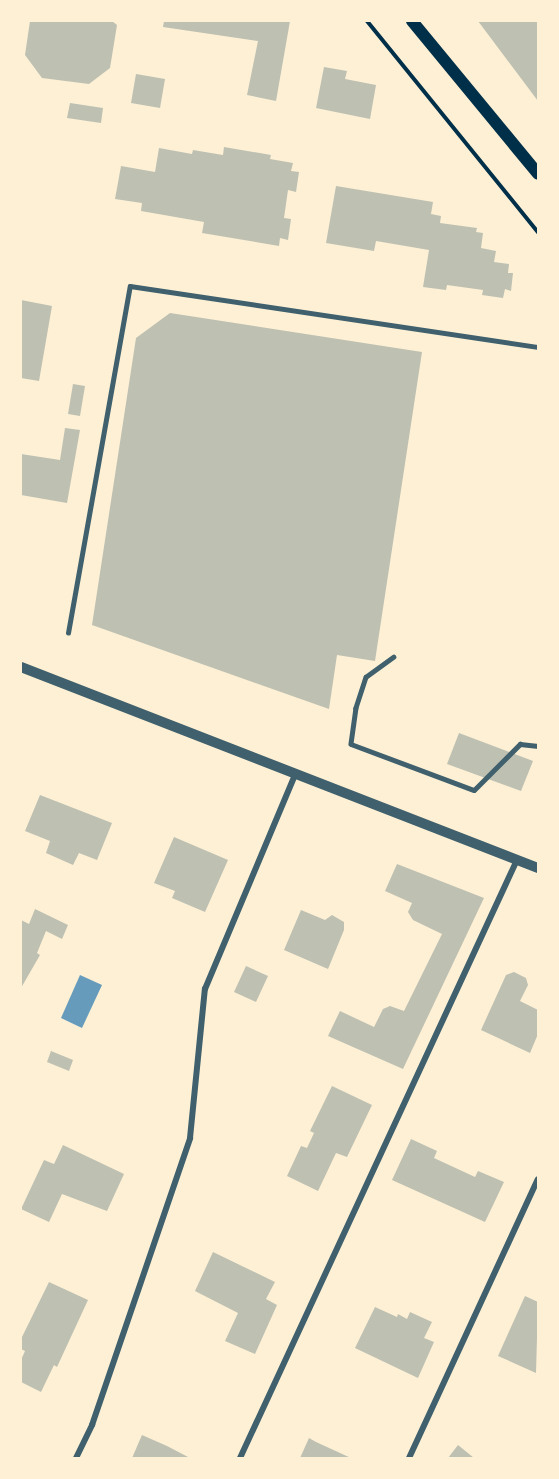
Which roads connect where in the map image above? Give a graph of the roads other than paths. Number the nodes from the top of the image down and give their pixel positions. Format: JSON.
{"nodes":[{"id":1,"x":412,"y":21,"type":"edge"},
{"id":2,"x":538,"y":174,"type":"edge"},
{"id":3,"x":538,"y":347,"type":"edge"},
{"id":4,"x":68,"y":633,"type":"dead end"},
{"id":5,"x":394,"y":657,"type":"dead end"},
{"id":6,"x":21,"y":667,"type":"edge"},
{"id":7,"x":538,"y":746,"type":"edge"},
{"id":8,"x":297,"y":772,"type":"junction"},
{"id":9,"x":518,"y":860,"type":"junction"},
{"id":10,"x":538,"y":868,"type":"edge"},
{"id":11,"x":538,"y":1179,"type":"edge"},
{"id":12,"x":76,"y":1458,"type":"edge"},
{"id":13,"x":240,"y":1458,"type":"edge"},
{"id":14,"x":409,"y":1458,"type":"edge"}],
"edges":[{"from":1,"to":2,"type":"main road"},
{"from":3,"to":4,"type":"lane"},
{"from":5,"to":7,"type":"lane"},
{"from":6,"to":8,"type":"street"},
{"from":8,"to":9,"type":"street"},
{"from":8,"to":12,"type":"street"},
{"from":9,"to":10,"type":"street"},
{"from":9,"to":13,"type":"street"},
{"from":11,"to":14,"type":"street"}]}
